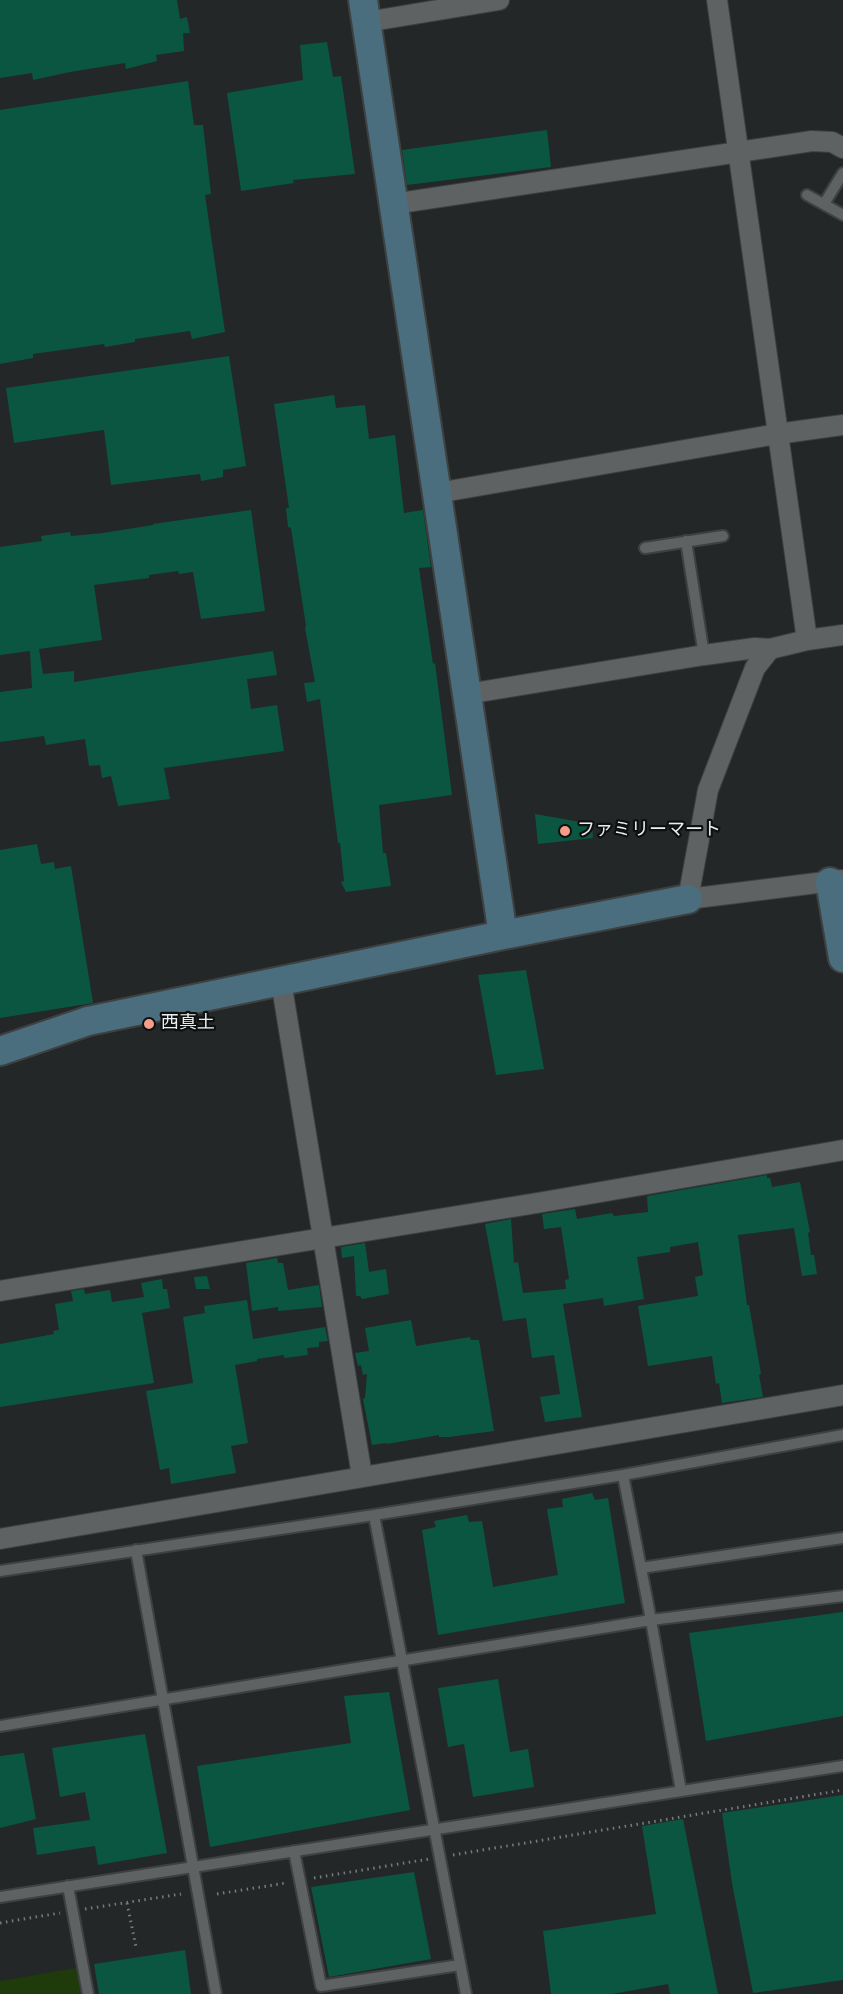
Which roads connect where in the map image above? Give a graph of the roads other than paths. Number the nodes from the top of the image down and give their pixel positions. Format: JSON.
{"nodes":[{"id":1,"x":499,"y":0,"type":"edge"},
{"id":2,"x":717,"y":0,"type":"edge"},
{"id":3,"x":364,"y":11,"type":"edge"},
{"id":4,"x":839,"y":141,"type":"edge"},
{"id":5,"x":738,"y":152,"type":"junction"},
{"id":6,"x":843,"y":172,"type":"edge"},
{"id":7,"x":807,"y":195,"type":"dead end"},
{"id":8,"x":393,"y":204,"type":"junction"},
{"id":9,"x":824,"y":204,"type":"junction"},
{"id":10,"x":843,"y":215,"type":"edge"},
{"id":11,"x":843,"y":425,"type":"edge"},
{"id":12,"x":777,"y":434,"type":"junction"},
{"id":13,"x":437,"y":493,"type":"junction"},
{"id":14,"x":723,"y":536,"type":"dead end"},
{"id":15,"x":686,"y":541,"type":"junction"},
{"id":16,"x":645,"y":548,"type":"dead end"},
{"id":17,"x":843,"y":635,"type":"edge"},
{"id":18,"x":807,"y":640,"type":"junction"},
{"id":19,"x":770,"y":649,"type":"junction"},
{"id":20,"x":704,"y":655,"type":"junction"},
{"id":21,"x":467,"y":694,"type":"junction"},
{"id":22,"x":836,"y":881,"type":"edge"},
{"id":23,"x":688,"y":899,"type":"junction"},
{"id":24,"x":503,"y":935,"type":"junction"},
{"id":25,"x":843,"y":958,"type":"edge"},
{"id":26,"x":282,"y":981,"type":"junction"},
{"id":27,"x":0,"y":1051,"type":"edge"},
{"id":28,"x":843,"y":1150,"type":"edge"},
{"id":29,"x":323,"y":1238,"type":"junction"},
{"id":30,"x":0,"y":1291,"type":"edge"},
{"id":31,"x":843,"y":1395,"type":"edge"},
{"id":32,"x":843,"y":1435,"type":"edge"},
{"id":33,"x":623,"y":1475,"type":"junction"},
{"id":34,"x":362,"y":1476,"type":"junction"},
{"id":35,"x":374,"y":1515,"type":"junction"},
{"id":36,"x":843,"y":1538,"type":"edge"},
{"id":37,"x":0,"y":1539,"type":"edge"},
{"id":38,"x":136,"y":1550,"type":"junction"},
{"id":39,"x":641,"y":1568,"type":"junction"},
{"id":40,"x":0,"y":1571,"type":"edge"},
{"id":41,"x":843,"y":1596,"type":"edge"},
{"id":42,"x":651,"y":1620,"type":"junction"},
{"id":43,"x":402,"y":1661,"type":"junction"},
{"id":44,"x":164,"y":1699,"type":"junction"},
{"id":45,"x":0,"y":1726,"type":"edge"},
{"id":46,"x":843,"y":1766,"type":"edge"},
{"id":47,"x":681,"y":1791,"type":"junction"},
{"id":48,"x":434,"y":1829,"type":"junction"},
{"id":49,"x":294,"y":1851,"type":"junction"},
{"id":50,"x":195,"y":1866,"type":"junction"},
{"id":51,"x":68,"y":1886,"type":"junction"},
{"id":52,"x":0,"y":1896,"type":"edge"},
{"id":53,"x":460,"y":1965,"type":"junction"},
{"id":54,"x":88,"y":1994,"type":"edge"},
{"id":55,"x":216,"y":1994,"type":"edge"},
{"id":56,"x":466,"y":1994,"type":"edge"}],
"edges":[{"from":1,"to":3,"type":"street"},
{"from":2,"to":5,"type":"street"},
{"from":3,"to":8,"type":"street"},
{"from":4,"to":5,"type":"street"},
{"from":5,"to":8,"type":"street"},
{"from":5,"to":12,"type":"street"},
{"from":6,"to":9,"type":"lane"},
{"from":7,"to":9,"type":"lane"},
{"from":8,"to":13,"type":"street"},
{"from":9,"to":10,"type":"lane"},
{"from":11,"to":12,"type":"street"},
{"from":12,"to":13,"type":"street"},
{"from":12,"to":18,"type":"street"},
{"from":13,"to":21,"type":"street"},
{"from":14,"to":15,"type":"lane"},
{"from":15,"to":16,"type":"lane"},
{"from":15,"to":20,"type":"lane"},
{"from":17,"to":18,"type":"street"},
{"from":18,"to":19,"type":"street"},
{"from":19,"to":20,"type":"street"},
{"from":19,"to":23,"type":"street"},
{"from":20,"to":21,"type":"street"},
{"from":21,"to":24,"type":"street"},
{"from":22,"to":23,"type":"street"},
{"from":22,"to":25,"type":"street"},
{"from":23,"to":24,"type":"street"},
{"from":24,"to":26,"type":"street"},
{"from":26,"to":27,"type":"street"},
{"from":26,"to":29,"type":"street"},
{"from":28,"to":29,"type":"street"},
{"from":29,"to":30,"type":"street"},
{"from":29,"to":34,"type":"street"},
{"from":31,"to":34,"type":"street"},
{"from":32,"to":33,"type":"lane"},
{"from":33,"to":35,"type":"lane"},
{"from":33,"to":39,"type":"lane"},
{"from":34,"to":37,"type":"street"},
{"from":35,"to":38,"type":"lane"},
{"from":35,"to":43,"type":"lane"},
{"from":36,"to":39,"type":"lane"},
{"from":38,"to":40,"type":"lane"},
{"from":38,"to":44,"type":"lane"},
{"from":39,"to":42,"type":"lane"},
{"from":41,"to":42,"type":"lane"},
{"from":42,"to":43,"type":"lane"},
{"from":42,"to":47,"type":"lane"},
{"from":43,"to":44,"type":"lane"},
{"from":43,"to":48,"type":"lane"},
{"from":44,"to":45,"type":"lane"},
{"from":44,"to":50,"type":"lane"},
{"from":46,"to":47,"type":"lane"},
{"from":47,"to":48,"type":"lane"},
{"from":48,"to":49,"type":"lane"},
{"from":48,"to":53,"type":"lane"},
{"from":49,"to":50,"type":"lane"},
{"from":49,"to":53,"type":"lane"},
{"from":50,"to":51,"type":"lane"},
{"from":50,"to":55,"type":"lane"},
{"from":51,"to":52,"type":"lane"},
{"from":51,"to":54,"type":"lane"},
{"from":53,"to":56,"type":"lane"}]}
